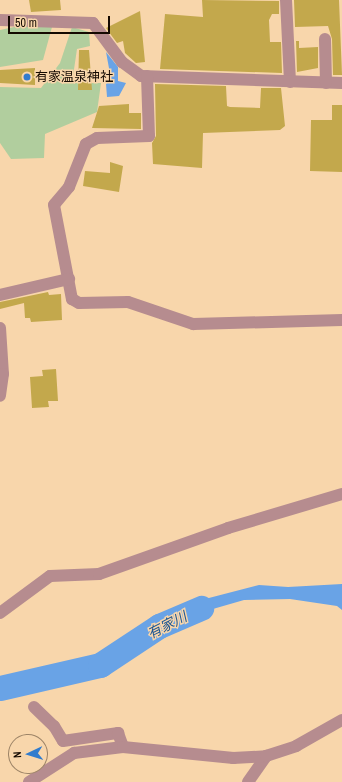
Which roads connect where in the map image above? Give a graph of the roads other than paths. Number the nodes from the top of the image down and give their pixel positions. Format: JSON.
{"nodes":[{"id":1,"x":286,"y":0,"type":"edge"},
{"id":2,"x":0,"y":20,"type":"edge"},
{"id":3,"x":325,"y":39,"type":"dead end"},
{"id":4,"x":147,"y":76,"type":"junction"},
{"id":5,"x":290,"y":82,"type":"junction"},
{"id":6,"x":326,"y":83,"type":"junction"},
{"id":7,"x":342,"y":83,"type":"edge"},
{"id":8,"x":69,"y":279,"type":"junction"},
{"id":9,"x":0,"y":295,"type":"edge"},
{"id":10,"x":342,"y":320,"type":"edge"},
{"id":11,"x":0,"y":328,"type":"edge"},
{"id":12,"x":0,"y":396,"type":"edge"},
{"id":13,"x":342,"y":494,"type":"edge"},
{"id":14,"x":0,"y":613,"type":"edge"},
{"id":15,"x":34,"y":707,"type":"dead end"},
{"id":16,"x":342,"y":720,"type":"edge"},
{"id":17,"x":123,"y":747,"type":"junction"},
{"id":18,"x":266,"y":756,"type":"junction"},
{"id":19,"x":29,"y":782,"type":"edge"},
{"id":20,"x":248,"y":782,"type":"edge"}],
"edges":[{"from":1,"to":5,"type":"street"},
{"from":2,"to":4,"type":"street"},
{"from":3,"to":6,"type":"street"},
{"from":4,"to":5,"type":"street"},
{"from":4,"to":8,"type":"street"},
{"from":5,"to":6,"type":"street"},
{"from":6,"to":7,"type":"street"},
{"from":8,"to":9,"type":"street"},
{"from":8,"to":10,"type":"street"},
{"from":11,"to":12,"type":"street"},
{"from":13,"to":14,"type":"street"},
{"from":15,"to":17,"type":"street"},
{"from":16,"to":18,"type":"street"},
{"from":17,"to":18,"type":"street"},
{"from":17,"to":19,"type":"street"},
{"from":18,"to":20,"type":"street"}]}
